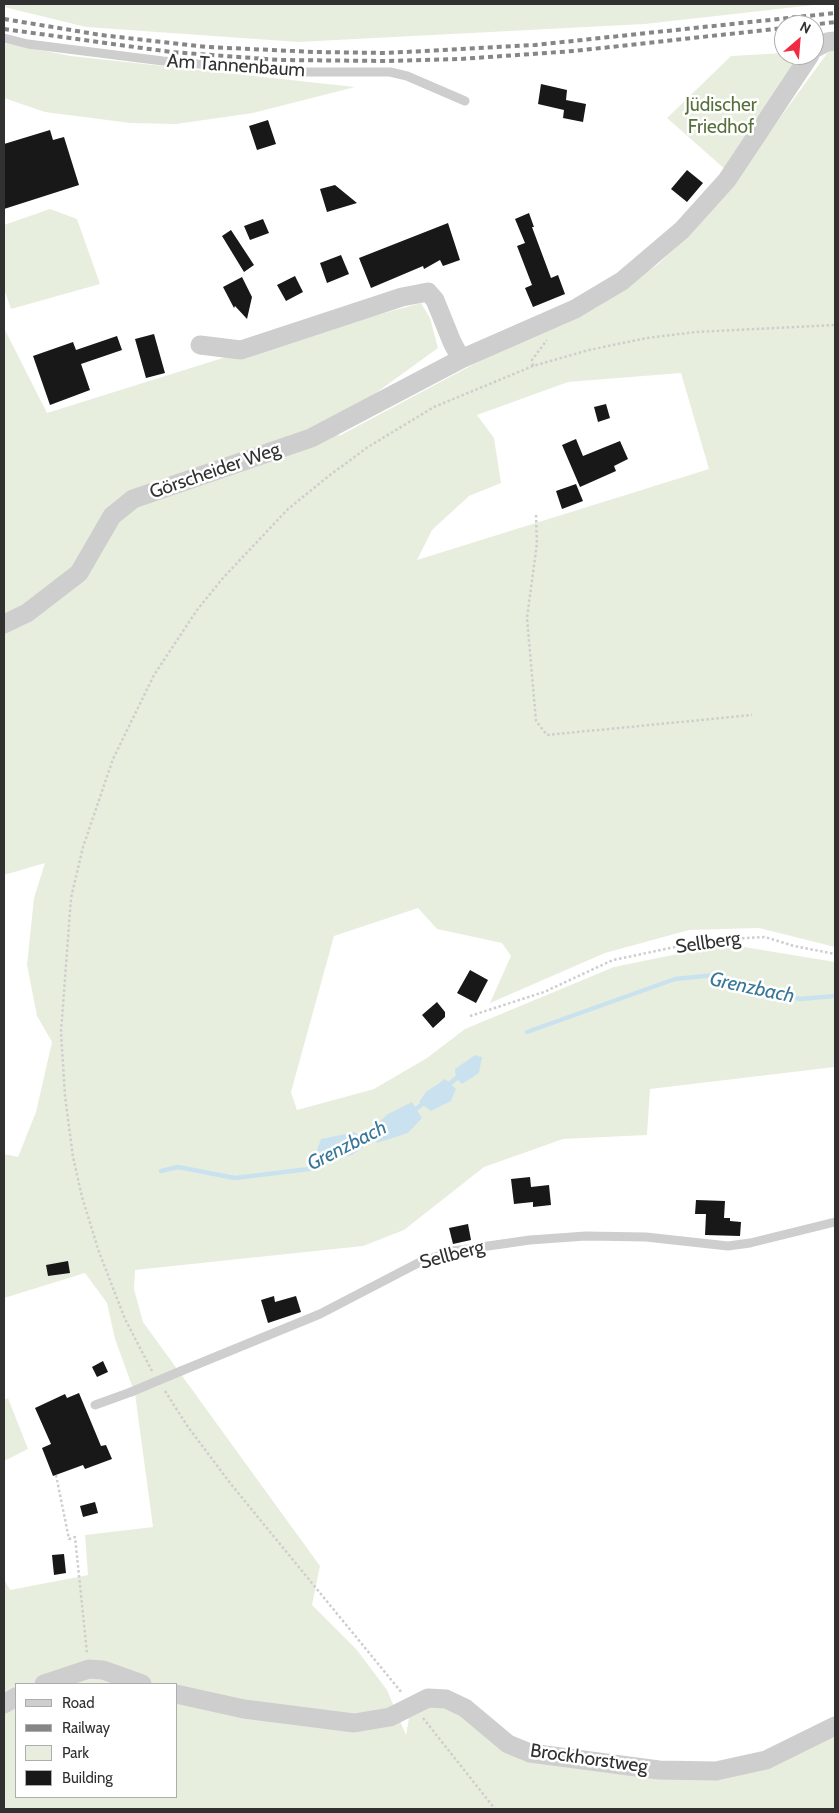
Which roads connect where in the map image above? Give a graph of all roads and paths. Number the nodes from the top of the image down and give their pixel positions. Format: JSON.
{"nodes":[{"id":1,"x":4,"y":38,"type":"edge"},
{"id":2,"x":803,"y":65,"type":"edge"},
{"id":3,"x":465,"y":101,"type":"dead end"},
{"id":4,"x":543,"y":323,"type":"junction"},
{"id":5,"x":835,"y":325,"type":"edge"},
{"id":6,"x":200,"y":345,"type":"dead end"},
{"id":7,"x":461,"y":359,"type":"junction"},
{"id":8,"x":533,"y":366,"type":"junction"},
{"id":9,"x":536,"y":515,"type":"dead end"},
{"id":10,"x":4,"y":624,"type":"edge"},
{"id":11,"x":752,"y":714,"type":"dead end"},
{"id":12,"x":835,"y":954,"type":"edge"},
{"id":13,"x":470,"y":1016,"type":"dead end"},
{"id":14,"x":835,"y":1222,"type":"edge"},
{"id":15,"x":155,"y":1376,"type":"dead end"},
{"id":16,"x":164,"y":1390,"type":"dead end"},
{"id":17,"x":95,"y":1405,"type":"dead end"},
{"id":18,"x":56,"y":1475,"type":"dead end"},
{"id":19,"x":88,"y":1669,"type":"junction"},
{"id":20,"x":47,"y":1683,"type":"edge"},
{"id":21,"x":139,"y":1683,"type":"edge"},
{"id":22,"x":178,"y":1694,"type":"edge"},
{"id":23,"x":15,"y":1698,"type":"edge"},
{"id":24,"x":4,"y":1704,"type":"edge"},
{"id":25,"x":413,"y":1707,"type":"junction"},
{"id":26,"x":835,"y":1726,"type":"edge"},
{"id":27,"x":495,"y":1809,"type":"edge"}],
"edges":[{"from":1,"to":3,"type":"lane","name":"Am Tannenbaum"},
{"from":2,"to":4,"type":"street","name":"Görscheider Weg"},
{"from":4,"to":7,"type":"street","name":"Görscheider Weg"},
{"from":4,"to":8,"type":"path"},
{"from":5,"to":8,"type":"path"},
{"from":6,"to":7,"type":"street"},
{"from":7,"to":10,"type":"street","name":"Görscheider Weg"},
{"from":8,"to":15,"type":"path"},
{"from":9,"to":11,"type":"path"},
{"from":12,"to":13,"type":"path","name":"Sellberg"},
{"from":14,"to":17,"type":"lane","name":"Sellberg","bridge":true},
{"from":16,"to":25,"type":"path"},
{"from":18,"to":19,"type":"path"},
{"from":19,"to":20,"type":"street"},
{"from":19,"to":21,"type":"street"},
{"from":22,"to":25,"type":"street","name":"Brockhorstweg"},
{"from":23,"to":24,"type":"street"},
{"from":25,"to":26,"type":"street","name":"Brockhorstweg"},
{"from":25,"to":27,"type":"path"}]}
